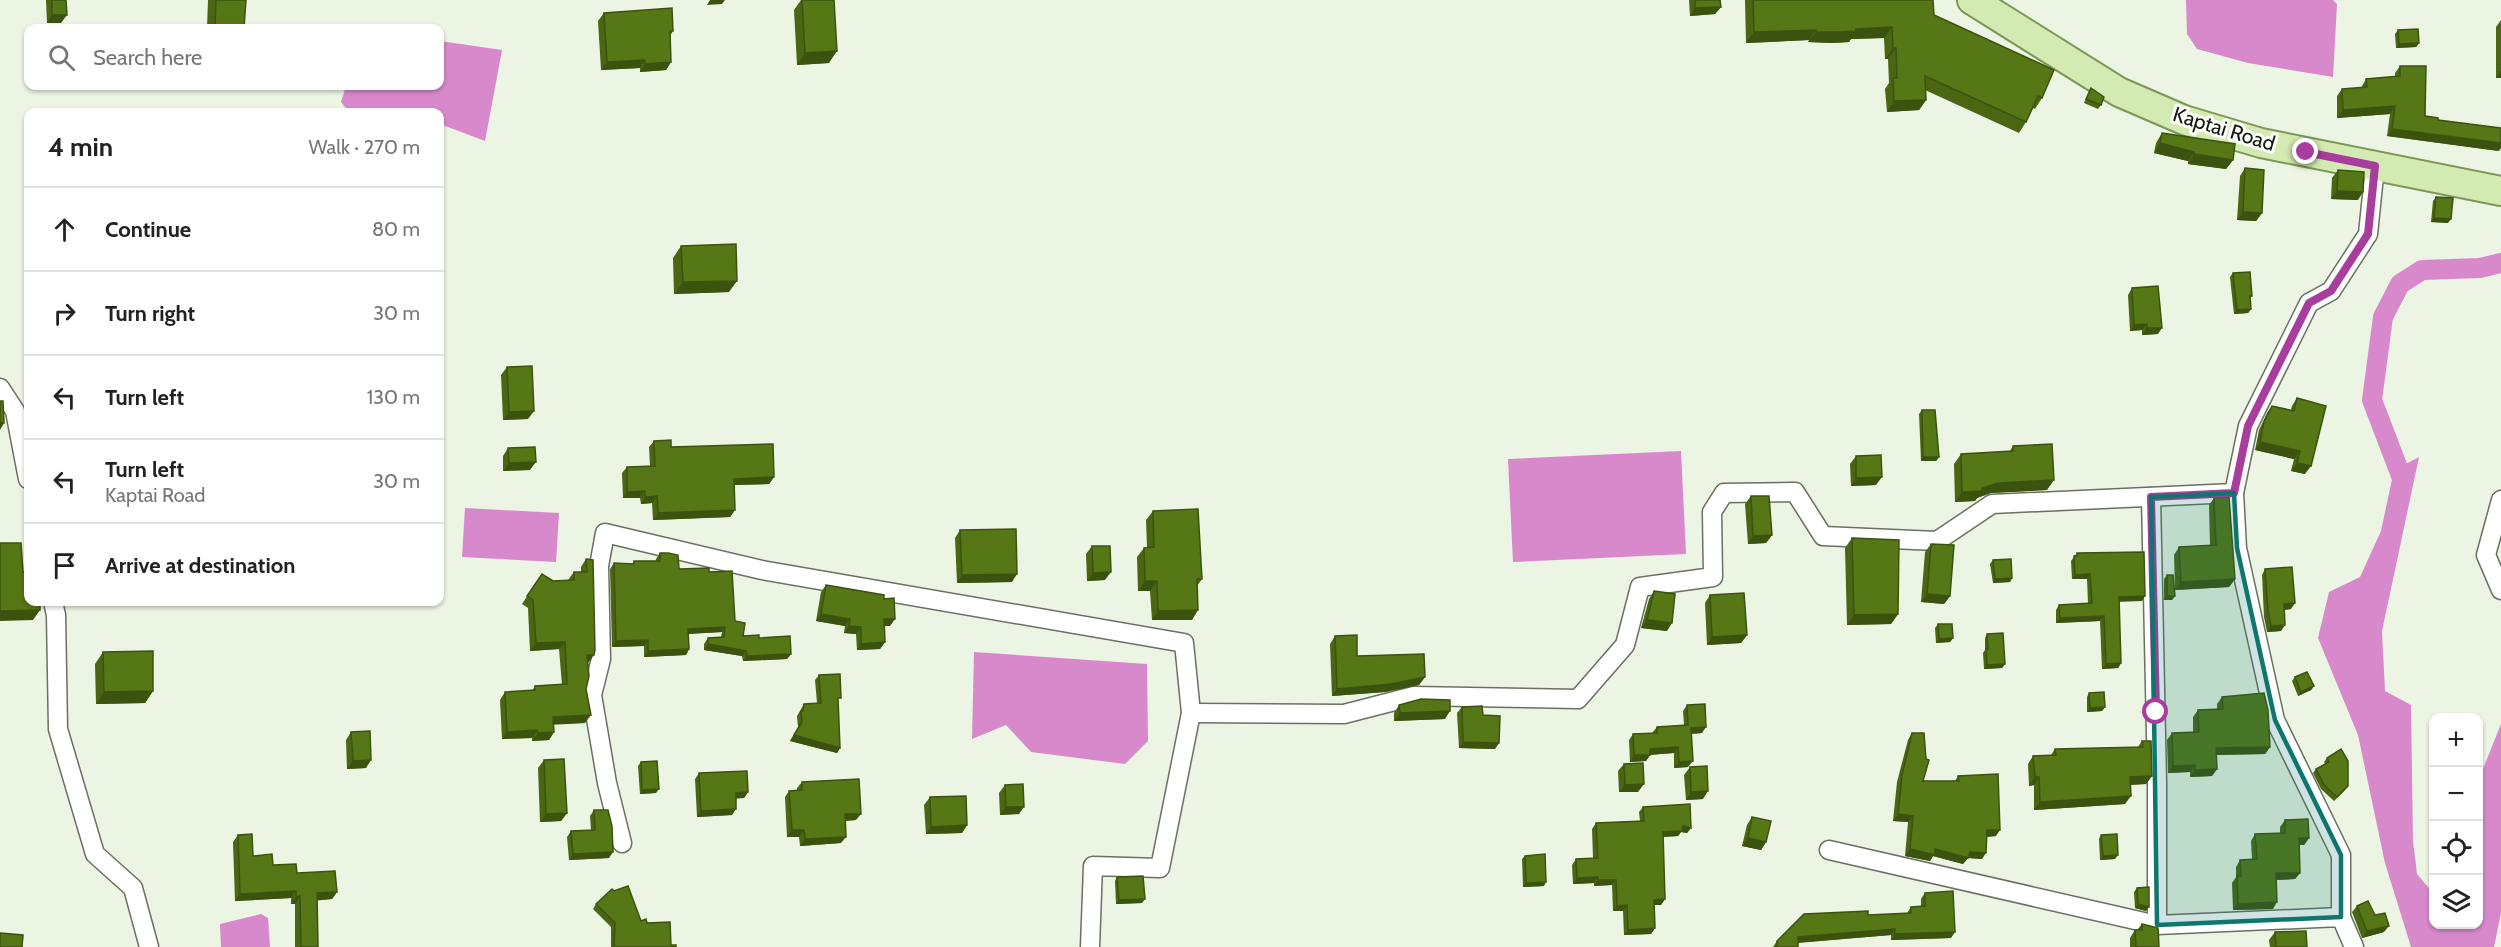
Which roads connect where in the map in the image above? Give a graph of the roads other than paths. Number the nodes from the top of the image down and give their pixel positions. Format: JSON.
{"nodes":[{"id":1,"x":1972,"y":0,"type":"edge"},
{"id":2,"x":2375,"y":166,"type":"junction"},
{"id":3,"x":2501,"y":191,"type":"edge"},
{"id":4,"x":0,"y":388,"type":"edge"},
{"id":5,"x":24,"y":458,"type":"edge"},
{"id":6,"x":2234,"y":493,"type":"junction"},
{"id":7,"x":2151,"y":497,"type":"junction"},
{"id":8,"x":2501,"y":500,"type":"edge"},
{"id":9,"x":2501,"y":590,"type":"edge"},
{"id":10,"x":54,"y":606,"type":"edge"},
{"id":11,"x":1191,"y":713,"type":"junction"},
{"id":12,"x":622,"y":843,"type":"dead end"},
{"id":13,"x":1829,"y":850,"type":"dead end"},
{"id":14,"x":2341,"y":917,"type":"junction"},
{"id":15,"x":2157,"y":925,"type":"junction"},
{"id":16,"x":149,"y":947,"type":"edge"},
{"id":17,"x":1090,"y":947,"type":"edge"},
{"id":18,"x":2354,"y":947,"type":"edge"}],
"edges":[{"from":1,"to":2,"type":"main road","name":"Kaptai Road"},
{"from":2,"to":3,"type":"main road","name":"Kaptai Road"},
{"from":2,"to":6,"type":"street"},
{"from":4,"to":5,"type":"street"},
{"from":6,"to":7,"type":"street"},
{"from":6,"to":14,"type":"street"},
{"from":7,"to":11,"type":"street"},
{"from":7,"to":15,"type":"street"},
{"from":8,"to":9,"type":"street"},
{"from":10,"to":16,"type":"street"},
{"from":11,"to":12,"type":"street"},
{"from":11,"to":17,"type":"street"},
{"from":13,"to":15,"type":"street"},
{"from":14,"to":15,"type":"street"},
{"from":14,"to":18,"type":"street"}]}
